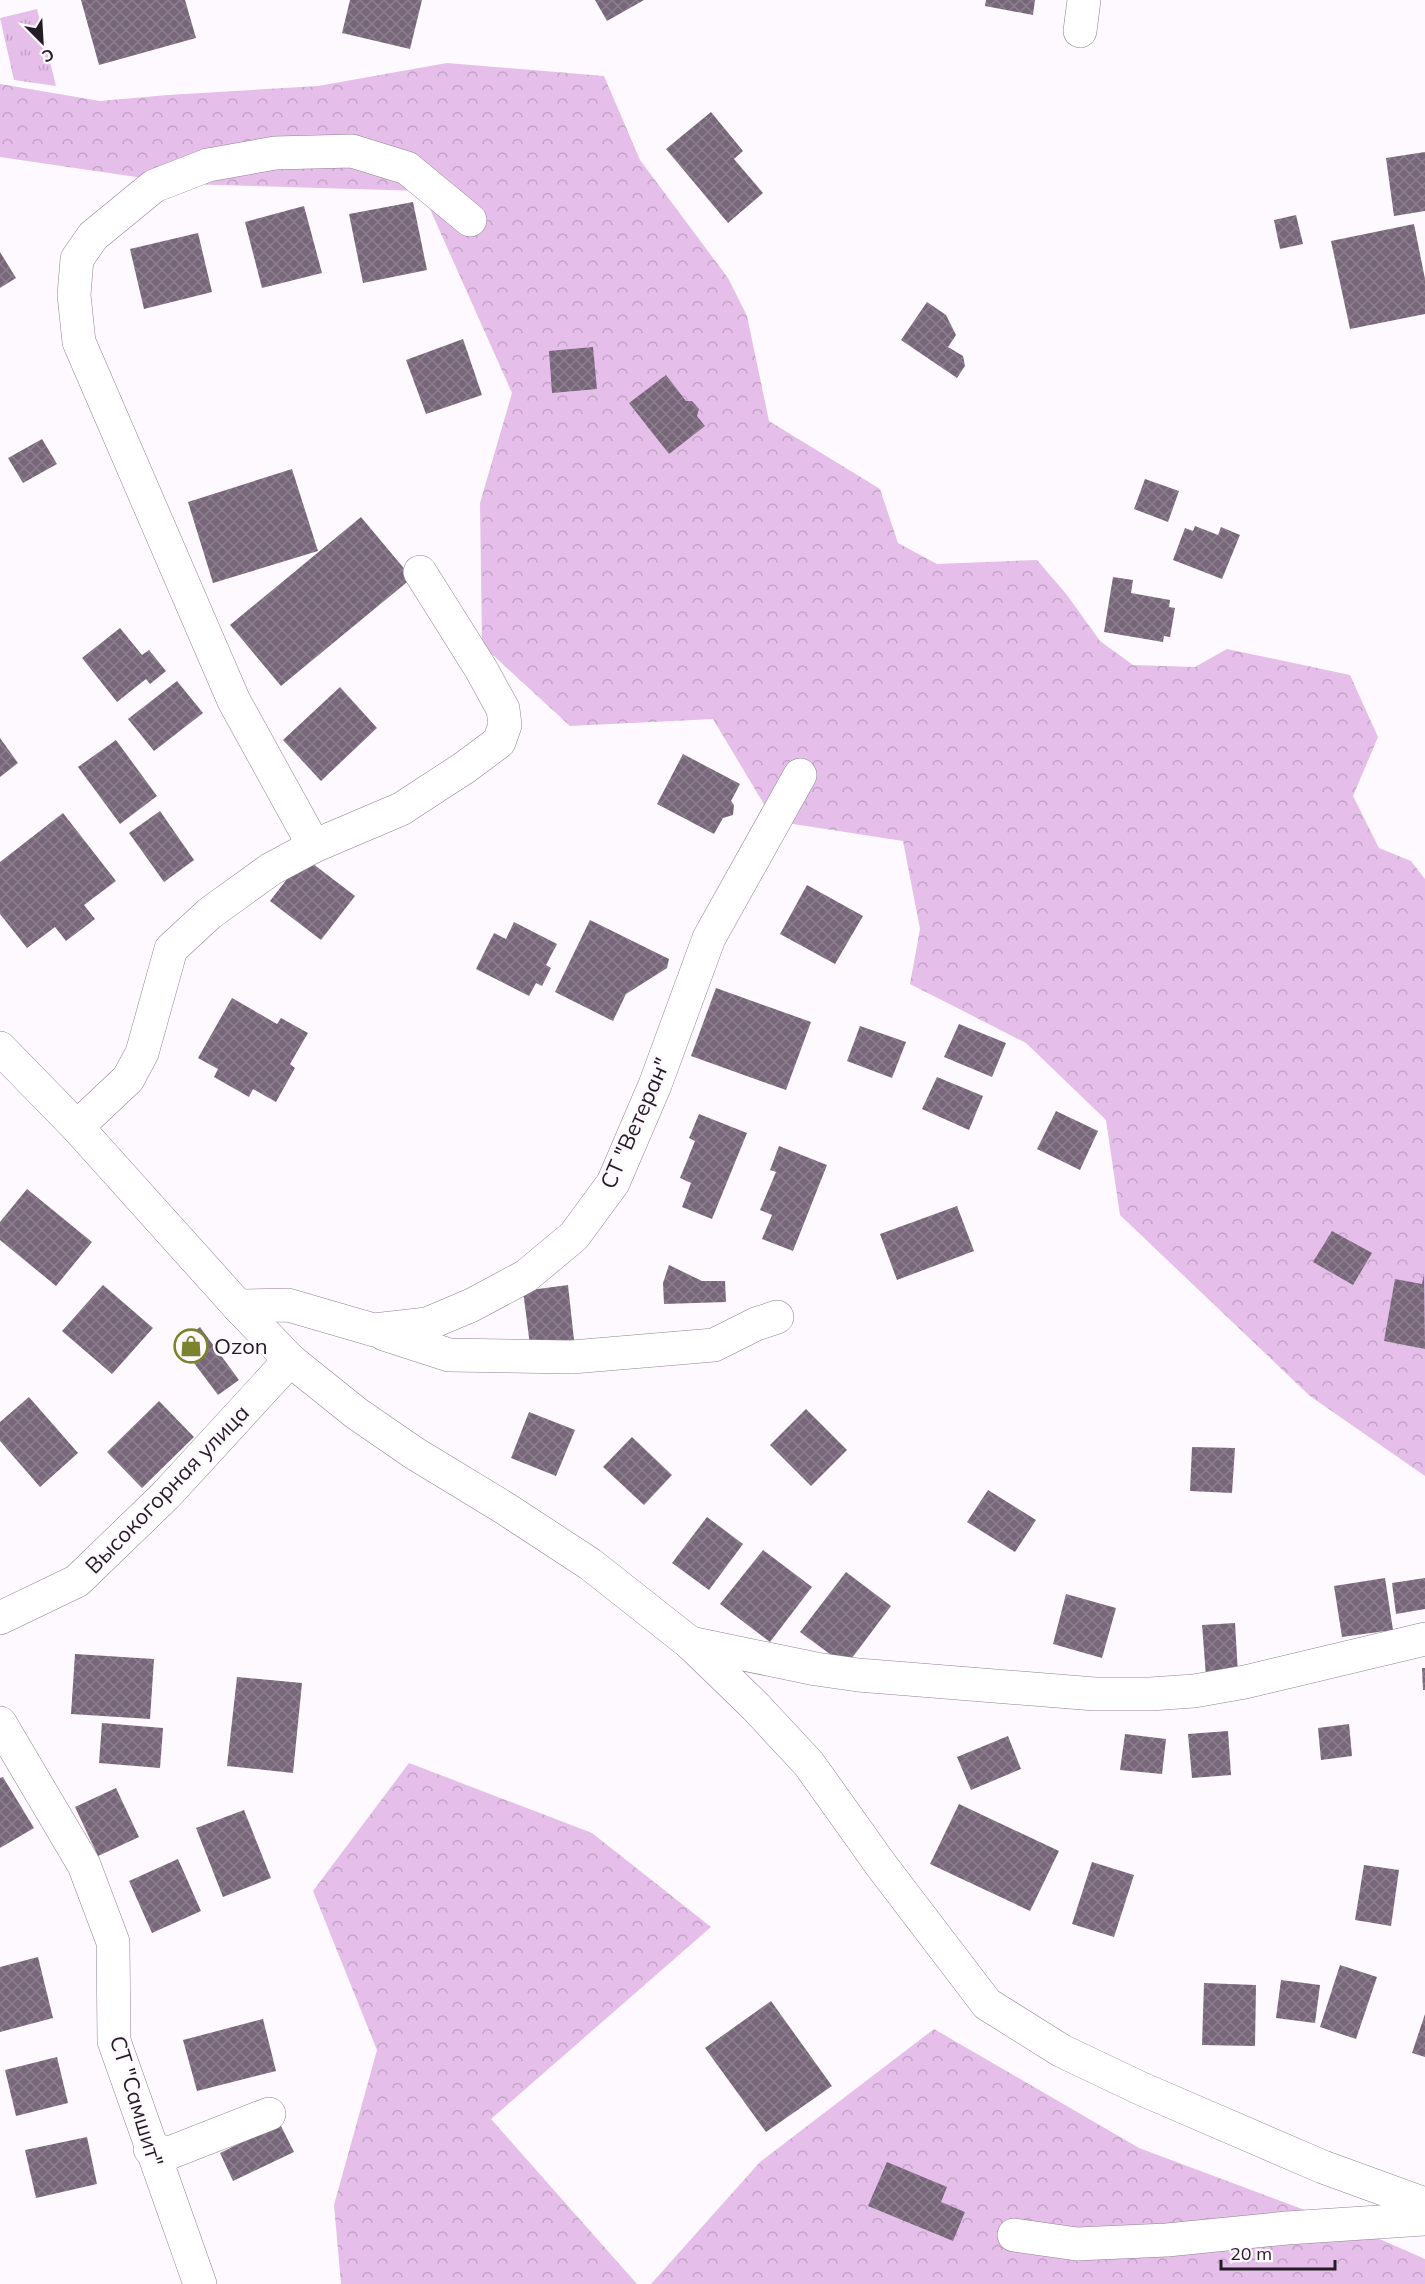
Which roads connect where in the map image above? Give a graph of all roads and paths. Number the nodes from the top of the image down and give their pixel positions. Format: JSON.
{"nodes":[{"id":1,"x":470,"y":220,"type":"dead end"},
{"id":2,"x":420,"y":572,"type":"dead end"},
{"id":3,"x":800,"y":775,"type":"dead end"},
{"id":4,"x":314,"y":846,"type":"junction"},
{"id":5,"x":0,"y":1048,"type":"edge"},
{"id":6,"x":77,"y":1127,"type":"junction"},
{"id":7,"x":238,"y":1306,"type":"junction"},
{"id":8,"x":777,"y":1317,"type":"dead end"},
{"id":9,"x":374,"y":1330,"type":"junction"},
{"id":10,"x":290,"y":1360,"type":"junction"},
{"id":11,"x":0,"y":1618,"type":"edge"},
{"id":12,"x":1425,"y":1639,"type":"edge"},
{"id":13,"x":690,"y":1642,"type":"junction"},
{"id":14,"x":0,"y":1723,"type":"edge"},
{"id":15,"x":269,"y":2114,"type":"dead end"},
{"id":16,"x":150,"y":2149,"type":"junction"},
{"id":17,"x":1425,"y":2204,"type":"edge"},
{"id":18,"x":1425,"y":2219,"type":"edge"},
{"id":19,"x":1014,"y":2235,"type":"dead end"},
{"id":20,"x":200,"y":2284,"type":"edge"}],
"edges":[{"from":1,"to":4,"type":"street"},
{"from":2,"to":4,"type":"street"},
{"from":3,"to":9,"type":"street","name":"СТ \"Ветеран\""},
{"from":4,"to":6,"type":"street"},
{"from":5,"to":6,"type":"street"},
{"from":6,"to":7,"type":"street"},
{"from":7,"to":9,"type":"street","name":"СТ \"Ветеран\""},
{"from":7,"to":10,"type":"street"},
{"from":8,"to":9,"type":"street"},
{"from":10,"to":11,"type":"street","name":"Высокогорная улица"},
{"from":10,"to":13,"type":"street"},
{"from":12,"to":13,"type":"street"},
{"from":13,"to":17,"type":"street"},
{"from":14,"to":16,"type":"street","name":"СТ \"Самшит\""},
{"from":15,"to":16,"type":"street"},
{"from":16,"to":20,"type":"street","name":"СТ \"Самшит\""},
{"from":18,"to":19,"type":"street"}]}
